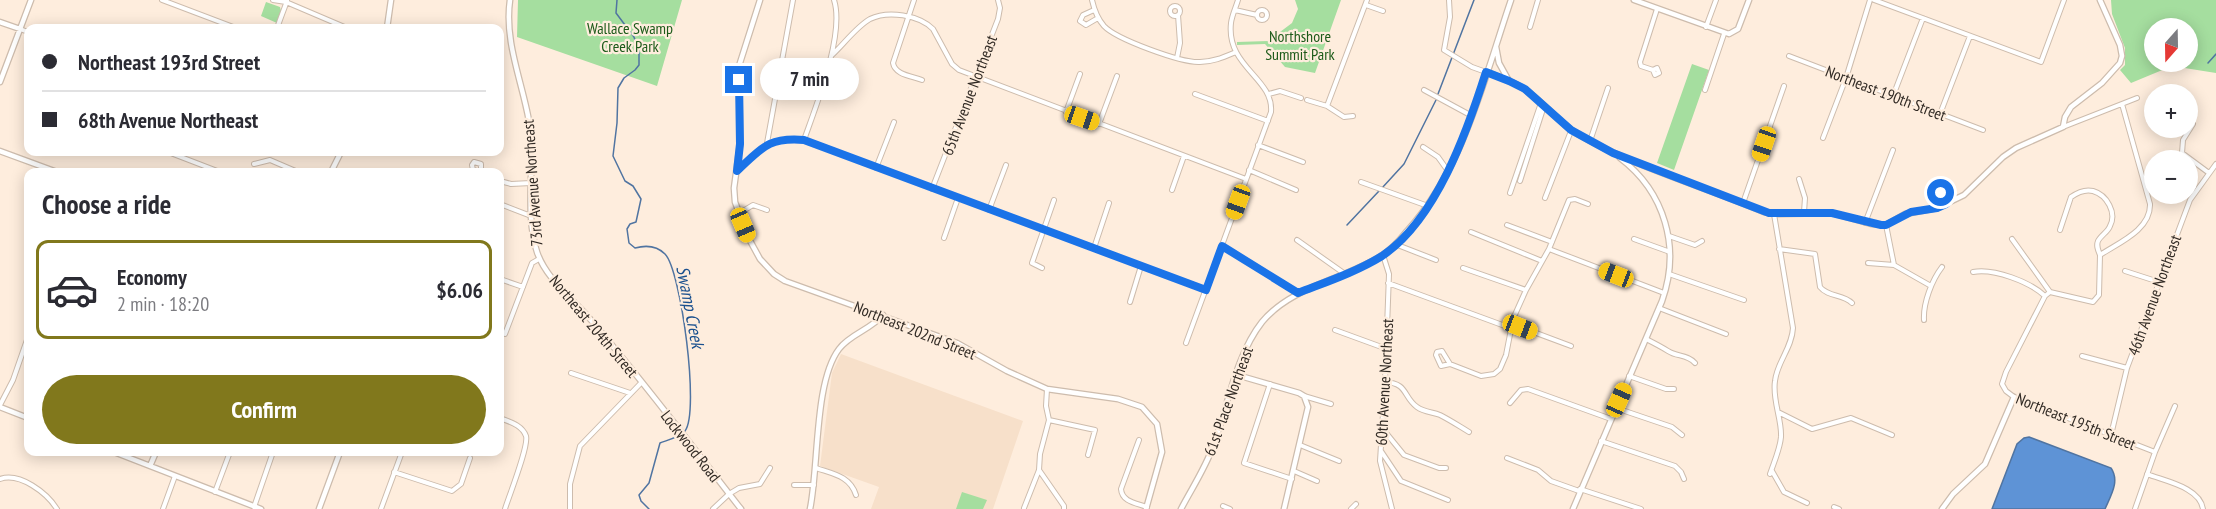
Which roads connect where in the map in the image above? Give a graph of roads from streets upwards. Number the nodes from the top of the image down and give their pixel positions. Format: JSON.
{"nodes":[{"id":1,"x":32,"y":0,"type":"edge"},
{"id":2,"x":162,"y":0,"type":"edge"},
{"id":3,"x":273,"y":0,"type":"edge"},
{"id":4,"x":391,"y":0,"type":"edge"},
{"id":5,"x":510,"y":0,"type":"edge"},
{"id":6,"x":760,"y":0,"type":"edge"},
{"id":7,"x":793,"y":0,"type":"edge"},
{"id":8,"x":834,"y":0,"type":"edge"},
{"id":9,"x":914,"y":0,"type":"edge"},
{"id":10,"x":998,"y":0,"type":"edge"},
{"id":11,"x":1092,"y":0,"type":"edge"},
{"id":12,"x":1238,"y":0,"type":"edge"},
{"id":13,"x":1449,"y":0,"type":"edge"},
{"id":14,"x":1511,"y":0,"type":"edge"},
{"id":15,"x":1538,"y":0,"type":"edge"},
{"id":16,"x":1636,"y":0,"type":"edge"},
{"id":17,"x":1716,"y":0,"type":"edge"},
{"id":18,"x":1749,"y":0,"type":"edge"},
{"id":19,"x":1872,"y":0,"type":"edge"},
{"id":20,"x":2064,"y":0,"type":"edge"},
{"id":21,"x":2100,"y":0,"type":"edge"},
{"id":22,"x":287,"y":1,"type":"edge"},
{"id":23,"x":1367,"y":2,"type":"edge"},
{"id":24,"x":1657,"y":9,"type":"junction"},
{"id":25,"x":1094,"y":10,"type":"junction"},
{"id":26,"x":1235,"y":10,"type":"junction"},
{"id":27,"x":1383,"y":11,"type":"dead end"},
{"id":28,"x":1178,"y":15,"type":"dead end"},
{"id":29,"x":1257,"y":15,"type":"dead end"},
{"id":30,"x":910,"y":17,"type":"junction"},
{"id":31,"x":1098,"y":18,"type":"junction"},
{"id":32,"x":1923,"y":18,"type":"junction"},
{"id":33,"x":0,"y":22,"type":"edge"},
{"id":34,"x":225,"y":24,"type":"edge"},
{"id":35,"x":278,"y":24,"type":"edge"},
{"id":36,"x":338,"y":24,"type":"edge"},
{"id":37,"x":388,"y":24,"type":"edge"},
{"id":38,"x":1530,"y":27,"type":"dead end"},
{"id":39,"x":1706,"y":27,"type":"junction"},
{"id":40,"x":20,"y":29,"type":"junction"},
{"id":41,"x":24,"y":30,"type":"edge"},
{"id":42,"x":1724,"y":34,"type":"junction"},
{"id":43,"x":1970,"y":36,"type":"junction"},
{"id":44,"x":1496,"y":45,"type":"junction"},
{"id":45,"x":1236,"y":52,"type":"junction"},
{"id":46,"x":832,"y":55,"type":"junction"},
{"id":47,"x":1789,"y":56,"type":"dead end"},
{"id":48,"x":1177,"y":58,"type":"junction"},
{"id":49,"x":1653,"y":70,"type":"dead end"},
{"id":50,"x":1486,"y":72,"type":"junction"},
{"id":51,"x":1080,"y":74,"type":"dead end"},
{"id":52,"x":1117,"y":76,"type":"dead end"},
{"id":53,"x":976,"y":78,"type":"junction"},
{"id":54,"x":1846,"y":78,"type":"junction"},
{"id":55,"x":922,"y":80,"type":"dead end"},
{"id":56,"x":1509,"y":81,"type":"junction"},
{"id":57,"x":0,"y":82,"type":"edge"},
{"id":58,"x":1784,"y":86,"type":"dead end"},
{"id":59,"x":1608,"y":88,"type":"dead end"},
{"id":60,"x":1424,"y":90,"type":"dead end"},
{"id":61,"x":1705,"y":90,"type":"dead end"},
{"id":62,"x":1195,"y":94,"type":"dead end"},
{"id":63,"x":1269,"y":94,"type":"junction"},
{"id":64,"x":1893,"y":96,"type":"junction"},
{"id":65,"x":1301,"y":98,"type":"dead end"},
{"id":66,"x":2137,"y":98,"type":"dead end"},
{"id":67,"x":1307,"y":100,"type":"dead end"},
{"id":68,"x":2122,"y":104,"type":"junction"},
{"id":69,"x":1543,"y":105,"type":"junction"},
{"id":70,"x":1327,"y":106,"type":"junction"},
{"id":71,"x":1066,"y":112,"type":"junction"},
{"id":72,"x":1940,"y":114,"type":"junction"},
{"id":73,"x":1353,"y":116,"type":"dead end"},
{"id":74,"x":1472,"y":116,"type":"junction"},
{"id":75,"x":1269,"y":121,"type":"junction"},
{"id":76,"x":894,"y":122,"type":"dead end"},
{"id":77,"x":1099,"y":124,"type":"junction"},
{"id":78,"x":2063,"y":127,"type":"junction"},
{"id":79,"x":1571,"y":130,"type":"junction"},
{"id":80,"x":1983,"y":130,"type":"dead end"},
{"id":81,"x":1823,"y":138,"type":"dead end"},
{"id":82,"x":2184,"y":138,"type":"edge"},
{"id":83,"x":804,"y":140,"type":"junction"},
{"id":84,"x":1590,"y":141,"type":"junction"},
{"id":85,"x":767,"y":143,"type":"junction"},
{"id":86,"x":1258,"y":146,"type":"junction"},
{"id":87,"x":1423,"y":147,"type":"dead end"},
{"id":88,"x":0,"y":150,"type":"edge"},
{"id":89,"x":1893,"y":150,"type":"dead end"},
{"id":90,"x":1613,"y":153,"type":"junction"},
{"id":91,"x":178,"y":156,"type":"edge"},
{"id":92,"x":1184,"y":156,"type":"junction"},
{"id":93,"x":1303,"y":162,"type":"dead end"},
{"id":94,"x":254,"y":164,"type":"dead end"},
{"id":95,"x":2216,"y":164,"type":"edge"},
{"id":96,"x":1006,"y":165,"type":"dead end"},
{"id":97,"x":47,"y":168,"type":"edge"},
{"id":98,"x":210,"y":168,"type":"edge"},
{"id":99,"x":289,"y":168,"type":"edge"},
{"id":100,"x":876,"y":168,"type":"junction"},
{"id":101,"x":1652,"y":168,"type":"junction"},
{"id":102,"x":1249,"y":170,"type":"junction"},
{"id":103,"x":737,"y":171,"type":"junction"},
{"id":104,"x":1448,"y":171,"type":"junction"},
{"id":105,"x":2209,"y":173,"type":"junction"},
{"id":106,"x":1246,"y":179,"type":"junction"},
{"id":107,"x":1799,"y":179,"type":"dead end"},
{"id":108,"x":1644,"y":180,"type":"junction"},
{"id":109,"x":1520,"y":181,"type":"dead end"},
{"id":110,"x":504,"y":182,"type":"edge"},
{"id":111,"x":1361,"y":182,"type":"dead end"},
{"id":112,"x":531,"y":183,"type":"junction"},
{"id":113,"x":1938,"y":186,"type":"dead end"},
{"id":114,"x":932,"y":189,"type":"junction"},
{"id":115,"x":1172,"y":190,"type":"dead end"},
{"id":116,"x":1296,"y":190,"type":"dead end"},
{"id":117,"x":1510,"y":193,"type":"dead end"},
{"id":118,"x":958,"y":198,"type":"junction"},
{"id":119,"x":1545,"y":198,"type":"dead end"},
{"id":120,"x":1054,"y":201,"type":"dead end"},
{"id":121,"x":1109,"y":203,"type":"dead end"},
{"id":122,"x":1743,"y":203,"type":"junction"},
{"id":123,"x":1588,"y":204,"type":"dead end"},
{"id":124,"x":1946,"y":204,"type":"junction"},
{"id":125,"x":504,"y":206,"type":"edge"},
{"id":126,"x":1428,"y":206,"type":"junction"},
{"id":127,"x":767,"y":210,"type":"dead end"},
{"id":128,"x":989,"y":210,"type":"junction"},
{"id":129,"x":1804,"y":212,"type":"junction"},
{"id":130,"x":738,"y":214,"type":"junction"},
{"id":131,"x":1774,"y":214,"type":"junction"},
{"id":132,"x":532,"y":216,"type":"junction"},
{"id":133,"x":1865,"y":223,"type":"junction"},
{"id":134,"x":1507,"y":225,"type":"dead end"},
{"id":135,"x":1886,"y":225,"type":"junction"},
{"id":136,"x":1044,"y":229,"type":"junction"},
{"id":137,"x":2060,"y":230,"type":"dead end"},
{"id":138,"x":1471,"y":232,"type":"dead end"},
{"id":139,"x":1669,"y":236,"type":"junction"},
{"id":140,"x":944,"y":238,"type":"dead end"},
{"id":141,"x":1634,"y":239,"type":"dead end"},
{"id":142,"x":2012,"y":239,"type":"dead end"},
{"id":143,"x":1298,"y":240,"type":"dead end"},
{"id":144,"x":1702,"y":241,"type":"dead end"},
{"id":145,"x":1552,"y":242,"type":"junction"},
{"id":146,"x":1395,"y":244,"type":"junction"},
{"id":147,"x":1222,"y":246,"type":"junction"},
{"id":148,"x":1094,"y":248,"type":"junction"},
{"id":149,"x":1549,"y":249,"type":"junction"},
{"id":150,"x":1779,"y":249,"type":"junction"},
{"id":151,"x":1671,"y":252,"type":"junction"},
{"id":152,"x":1383,"y":255,"type":"junction"},
{"id":153,"x":2100,"y":255,"type":"junction"},
{"id":154,"x":539,"y":259,"type":"junction"},
{"id":155,"x":1436,"y":260,"type":"dead end"},
{"id":156,"x":1542,"y":261,"type":"junction"},
{"id":157,"x":1868,"y":263,"type":"dead end"},
{"id":158,"x":1141,"y":266,"type":"junction"},
{"id":159,"x":1894,"y":266,"type":"junction"},
{"id":160,"x":1942,"y":267,"type":"dead end"},
{"id":161,"x":1042,"y":268,"type":"dead end"},
{"id":162,"x":1463,"y":268,"type":"dead end"},
{"id":163,"x":546,"y":269,"type":"joint"},
{"id":164,"x":2125,"y":271,"type":"dead end"},
{"id":165,"x":1973,"y":272,"type":"dead end"},
{"id":166,"x":1346,"y":274,"type":"junction"},
{"id":167,"x":1669,"y":274,"type":"junction"},
{"id":168,"x":504,"y":280,"type":"edge"},
{"id":169,"x":2159,"y":282,"type":"junction"},
{"id":170,"x":1388,"y":283,"type":"junction"},
{"id":171,"x":1931,"y":286,"type":"junction"},
{"id":172,"x":523,"y":287,"type":"junction"},
{"id":173,"x":1206,"y":290,"type":"junction"},
{"id":174,"x":1526,"y":290,"type":"junction"},
{"id":175,"x":2050,"y":292,"type":"junction"},
{"id":176,"x":1298,"y":293,"type":"junction"},
{"id":177,"x":1665,"y":293,"type":"junction"},
{"id":178,"x":2044,"y":296,"type":"junction"},
{"id":179,"x":1744,"y":300,"type":"dead end"},
{"id":180,"x":1130,"y":302,"type":"dead end"},
{"id":181,"x":1852,"y":303,"type":"dead end"},
{"id":182,"x":1659,"y":308,"type":"junction"},
{"id":183,"x":882,"y":315,"type":"junction"},
{"id":184,"x":1924,"y":320,"type":"dead end"},
{"id":185,"x":1512,"y":327,"type":"junction"},
{"id":186,"x":1335,"y":330,"type":"dead end"},
{"id":187,"x":505,"y":334,"type":"dead end"},
{"id":188,"x":1726,"y":334,"type":"dead end"},
{"id":189,"x":1645,"y":339,"type":"junction"},
{"id":190,"x":1186,"y":343,"type":"dead end"},
{"id":191,"x":1571,"y":346,"type":"dead end"},
{"id":192,"x":24,"y":348,"type":"edge"},
{"id":193,"x":1387,"y":349,"type":"junction"},
{"id":194,"x":2082,"y":356,"type":"dead end"},
{"id":195,"x":1695,"y":363,"type":"dead end"},
{"id":196,"x":1450,"y":364,"type":"dead end"},
{"id":197,"x":2127,"y":368,"type":"junction"},
{"id":198,"x":571,"y":373,"type":"dead end"},
{"id":199,"x":1237,"y":375,"type":"junction"},
{"id":200,"x":1629,"y":376,"type":"junction"},
{"id":201,"x":1386,"y":382,"type":"junction"},
{"id":202,"x":641,"y":383,"type":"junction"},
{"id":203,"x":1270,"y":384,"type":"junction"},
{"id":204,"x":1047,"y":389,"type":"junction"},
{"id":205,"x":1674,"y":389,"type":"dead end"},
{"id":206,"x":630,"y":393,"type":"junction"},
{"id":207,"x":1304,"y":396,"type":"junction"},
{"id":208,"x":2014,"y":397,"type":"junction"},
{"id":209,"x":1331,"y":404,"type":"dead end"},
{"id":210,"x":1510,"y":404,"type":"dead end"},
{"id":211,"x":0,"y":406,"type":"edge"},
{"id":212,"x":2175,"y":406,"type":"dead end"},
{"id":213,"x":1616,"y":408,"type":"junction"},
{"id":214,"x":1778,"y":412,"type":"junction"},
{"id":215,"x":24,"y":416,"type":"edge"},
{"id":216,"x":1611,"y":419,"type":"junction"},
{"id":217,"x":504,"y":420,"type":"edge"},
{"id":218,"x":1049,"y":420,"type":"junction"},
{"id":219,"x":1382,"y":428,"type":"junction"},
{"id":220,"x":1469,"y":432,"type":"dead end"},
{"id":221,"x":1682,"y":435,"type":"dead end"},
{"id":222,"x":1892,"y":435,"type":"dead end"},
{"id":223,"x":2111,"y":435,"type":"junction"},
{"id":224,"x":1139,"y":440,"type":"dead end"},
{"id":225,"x":1601,"y":441,"type":"junction"},
{"id":226,"x":1300,"y":445,"type":"junction"},
{"id":227,"x":1380,"y":450,"type":"junction"},
{"id":228,"x":2154,"y":452,"type":"junction"},
{"id":229,"x":1088,"y":455,"type":"dead end"},
{"id":230,"x":124,"y":456,"type":"edge"},
{"id":231,"x":154,"y":456,"type":"edge"},
{"id":232,"x":228,"y":456,"type":"edge"},
{"id":233,"x":272,"y":456,"type":"edge"},
{"id":234,"x":339,"y":456,"type":"edge"},
{"id":235,"x":400,"y":456,"type":"edge"},
{"id":236,"x":1507,"y":458,"type":"dead end"},
{"id":237,"x":470,"y":459,"type":"dead end"},
{"id":238,"x":1339,"y":461,"type":"dead end"},
{"id":239,"x":150,"y":466,"type":"junction"},
{"id":240,"x":770,"y":468,"type":"dead end"},
{"id":241,"x":816,"y":468,"type":"junction"},
{"id":242,"x":1446,"y":468,"type":"dead end"},
{"id":243,"x":1039,"y":470,"type":"junction"},
{"id":244,"x":1294,"y":471,"type":"junction"},
{"id":245,"x":394,"y":472,"type":"junction"},
{"id":246,"x":2147,"y":474,"type":"junction"},
{"id":247,"x":175,"y":476,"type":"junction"},
{"id":248,"x":0,"y":479,"type":"edge"},
{"id":249,"x":1292,"y":479,"type":"junction"},
{"id":250,"x":1684,"y":479,"type":"dead end"},
{"id":251,"x":1317,"y":481,"type":"dead end"},
{"id":252,"x":794,"y":485,"type":"dead end"},
{"id":253,"x":814,"y":485,"type":"junction"},
{"id":254,"x":1580,"y":490,"type":"junction"},
{"id":255,"x":215,"y":492,"type":"junction"},
{"id":256,"x":729,"y":494,"type":"junction"},
{"id":257,"x":856,"y":495,"type":"dead end"},
{"id":258,"x":1448,"y":500,"type":"dead end"},
{"id":259,"x":1807,"y":503,"type":"dead end"},
{"id":260,"x":1356,"y":504,"type":"dead end"},
{"id":261,"x":1222,"y":506,"type":"dead end"},
{"id":262,"x":254,"y":507,"type":"junction"},
{"id":263,"x":1834,"y":507,"type":"dead end"},
{"id":264,"x":1024,"y":508,"type":"edge"},
{"id":265,"x":1147,"y":508,"type":"edge"},
{"id":266,"x":57,"y":509,"type":"edge"},
{"id":267,"x":163,"y":509,"type":"edge"},
{"id":268,"x":261,"y":509,"type":"edge"},
{"id":269,"x":319,"y":509,"type":"edge"},
{"id":270,"x":381,"y":509,"type":"edge"},
{"id":271,"x":505,"y":509,"type":"edge"},
{"id":272,"x":570,"y":509,"type":"edge"},
{"id":273,"x":713,"y":509,"type":"edge"},
{"id":274,"x":741,"y":509,"type":"edge"},
{"id":275,"x":810,"y":509,"type":"edge"},
{"id":276,"x":1064,"y":509,"type":"edge"},
{"id":277,"x":1181,"y":509,"type":"edge"},
{"id":278,"x":1230,"y":509,"type":"edge"},
{"id":279,"x":1284,"y":509,"type":"edge"},
{"id":280,"x":1351,"y":509,"type":"edge"},
{"id":281,"x":1392,"y":509,"type":"edge"},
{"id":282,"x":1573,"y":509,"type":"edge"},
{"id":283,"x":1641,"y":509,"type":"edge"},
{"id":284,"x":1839,"y":509,"type":"edge"},
{"id":285,"x":1942,"y":509,"type":"edge"},
{"id":286,"x":2134,"y":509,"type":"edge"},
{"id":287,"x":2203,"y":509,"type":"edge"}],
"edges":[{"from":1,"to":40,"type":"street"},
{"from":2,"to":34,"type":"street"},
{"from":3,"to":22,"type":"street"},
{"from":4,"to":37,"type":"street"},
{"from":5,"to":112,"type":"street","name":"73rd Avenue Northeast"},
{"from":6,"to":103,"type":"street","name":"Northeast 202nd Street"},
{"from":7,"to":85,"type":"street"},
{"from":8,"to":46,"type":"street"},
{"from":9,"to":30,"type":"street"},
{"from":10,"to":53,"type":"street","name":"65th Avenue Northeast"},
{"from":11,"to":25,"type":"street"},
{"from":12,"to":26,"type":"street"},
{"from":13,"to":50,"type":"street"},
{"from":14,"to":44,"type":"street","name":"61st Place Northeast"},
{"from":15,"to":38,"type":"street"},
{"from":16,"to":24,"type":"street"},
{"from":17,"to":39,"type":"street"},
{"from":18,"to":42,"type":"street"},
{"from":19,"to":32,"type":"street"},
{"from":19,"to":54,"type":"street"},
{"from":20,"to":43,"type":"street"},
{"from":21,"to":78,"type":"street"},
{"from":22,"to":35,"type":"street"},
{"from":22,"to":36,"type":"street"},
{"from":23,"to":27,"type":"street"},
{"from":23,"to":70,"type":"street"},
{"from":24,"to":39,"type":"street"},
{"from":24,"to":49,"type":"street"},
{"from":25,"to":31,"type":"street"},
{"from":25,"to":31,"type":"street"},
{"from":26,"to":29,"type":"street"},
{"from":26,"to":45,"type":"street"},
{"from":28,"to":48,"type":"street"},
{"from":30,"to":46,"type":"street"},
{"from":30,"to":53,"type":"street"},
{"from":30,"to":55,"type":"street"},
{"from":31,"to":48,"type":"street"},
{"from":32,"to":43,"type":"street"},
{"from":32,"to":64,"type":"street"},
{"from":33,"to":40,"type":"street"},
{"from":39,"to":42,"type":"street"},
{"from":40,"to":41,"type":"street"},
{"from":40,"to":57,"type":"street"},
{"from":42,"to":61,"type":"street"},
{"from":43,"to":72,"type":"street"},
{"from":44,"to":50,"type":"street","name":"61st Place Northeast"},
{"from":44,"to":56,"type":"street"},
{"from":45,"to":48,"type":"street"},
{"from":45,"to":63,"type":"street"},
{"from":46,"to":83,"type":"street"},
{"from":47,"to":54,"type":"street","name":"Northeast 190th Street"},
{"from":50,"to":56,"type":"street"},
{"from":50,"to":74,"type":"street","name":"61st Place Northeast"},
{"from":51,"to":71,"type":"street"},
{"from":52,"to":77,"type":"street"},
{"from":53,"to":71,"type":"street"},
{"from":53,"to":114,"type":"street","name":"65th Avenue Northeast"},
{"from":54,"to":64,"type":"street","name":"Northeast 190th Street"},
{"from":54,"to":81,"type":"street"},
{"from":56,"to":69,"type":"street"},
{"from":58,"to":122,"type":"street"},
{"from":59,"to":84,"type":"street"},
{"from":60,"to":74,"type":"street"},
{"from":62,"to":75,"type":"street"},
{"from":63,"to":65,"type":"street"},
{"from":63,"to":75,"type":"street"},
{"from":64,"to":72,"type":"street","name":"Northeast 190th Street"},
{"from":66,"to":68,"type":"street"},
{"from":67,"to":70,"type":"street"},
{"from":68,"to":78,"type":"street"},
{"from":68,"to":153,"type":"street"},
{"from":69,"to":79,"type":"street"},
{"from":69,"to":109,"type":"street"},
{"from":69,"to":117,"type":"street"},
{"from":70,"to":73,"type":"street"},
{"from":71,"to":77,"type":"street"},
{"from":72,"to":80,"type":"street","name":"Northeast 190th Street"},
{"from":74,"to":104,"type":"street","name":"61st Place Northeast"},
{"from":75,"to":86,"type":"street"},
{"from":76,"to":100,"type":"street"},
{"from":77,"to":92,"type":"street"},
{"from":78,"to":124,"type":"street"},
{"from":79,"to":84,"type":"street"},
{"from":79,"to":119,"type":"street"},
{"from":82,"to":105,"type":"street"},
{"from":83,"to":85,"type":"street"},
{"from":83,"to":100,"type":"street"},
{"from":84,"to":90,"type":"street"},
{"from":85,"to":103,"type":"street"},
{"from":86,"to":93,"type":"street"},
{"from":86,"to":102,"type":"street"},
{"from":87,"to":104,"type":"street"},
{"from":88,"to":97,"type":"street"},
{"from":89,"to":133,"type":"street"},
{"from":90,"to":101,"type":"street"},
{"from":90,"to":108,"type":"street"},
{"from":91,"to":98,"type":"street"},
{"from":92,"to":106,"type":"street"},
{"from":92,"to":115,"type":"street"},
{"from":94,"to":99,"type":"street"},
{"from":95,"to":105,"type":"street","name":"46th Avenue Northeast"},
{"from":96,"to":128,"type":"street"},
{"from":100,"to":114,"type":"street"},
{"from":101,"to":108,"type":"street"},
{"from":101,"to":122,"type":"street"},
{"from":102,"to":106,"type":"street"},
{"from":102,"to":116,"type":"street"},
{"from":103,"to":130,"type":"street","name":"Northeast 202nd Street"},
{"from":104,"to":126,"type":"street","name":"61st Place Northeast"},
{"from":105,"to":169,"type":"street","name":"46th Avenue Northeast"},
{"from":106,"to":147,"type":"street"},
{"from":107,"to":129,"type":"street"},
{"from":108,"to":139,"type":"street"},
{"from":110,"to":112,"type":"street"},
{"from":111,"to":126,"type":"street"},
{"from":112,"to":132,"type":"street","name":"73rd Avenue Northeast"},
{"from":113,"to":124,"type":"street"},
{"from":114,"to":118,"type":"street"},
{"from":118,"to":128,"type":"street"},
{"from":118,"to":140,"type":"street"},
{"from":120,"to":136,"type":"street"},
{"from":121,"to":148,"type":"street"},
{"from":122,"to":131,"type":"street"},
{"from":123,"to":145,"type":"street"},
{"from":124,"to":135,"type":"street"},
{"from":125,"to":132,"type":"street"},
{"from":126,"to":146,"type":"street","name":"61st Place Northeast"},
{"from":127,"to":130,"type":"street"},
{"from":128,"to":136,"type":"street"},
{"from":129,"to":131,"type":"street"},
{"from":129,"to":133,"type":"street"},
{"from":130,"to":183,"type":"street","name":"Northeast 202nd Street"},
{"from":131,"to":150,"type":"street"},
{"from":132,"to":154,"type":"street","name":"73rd Avenue Northeast"},
{"from":133,"to":135,"type":"street"},
{"from":134,"to":145,"type":"street"},
{"from":135,"to":159,"type":"street"},
{"from":136,"to":148,"type":"street"},
{"from":136,"to":161,"type":"street"},
{"from":137,"to":153,"type":"street"},
{"from":138,"to":156,"type":"street"},
{"from":139,"to":144,"type":"street"},
{"from":139,"to":151,"type":"street"},
{"from":141,"to":151,"type":"street"},
{"from":142,"to":175,"type":"street"},
{"from":143,"to":166,"type":"street"},
{"from":145,"to":149,"type":"street"},
{"from":146,"to":152,"type":"street","name":"61st Place Northeast"},
{"from":146,"to":155,"type":"street"},
{"from":147,"to":173,"type":"street"},
{"from":147,"to":176,"type":"street"},
{"from":148,"to":158,"type":"street"},
{"from":149,"to":156,"type":"street"},
{"from":149,"to":177,"type":"street"},
{"from":150,"to":181,"type":"street"},
{"from":150,"to":214,"type":"street"},
{"from":151,"to":167,"type":"street"},
{"from":152,"to":166,"type":"street","name":"61st Place Northeast"},
{"from":152,"to":170,"type":"street","name":"60th Avenue Northeast"},
{"from":153,"to":175,"type":"street"},
{"from":154,"to":163,"type":"street","name":"73rd Avenue Northeast"},
{"from":154,"to":172,"type":"street","name":"73rd Avenue Northeast"},
{"from":156,"to":174,"type":"street"},
{"from":157,"to":159,"type":"street"},
{"from":158,"to":173,"type":"street"},
{"from":158,"to":180,"type":"street"},
{"from":159,"to":171,"type":"street"},
{"from":160,"to":171,"type":"street"},
{"from":162,"to":174,"type":"street"},
{"from":163,"to":202,"type":"street","name":"Northeast 204th Street"},
{"from":164,"to":169,"type":"street"},
{"from":165,"to":178,"type":"street"},
{"from":166,"to":176,"type":"street","name":"61st Place Northeast"},
{"from":167,"to":177,"type":"street"},
{"from":167,"to":179,"type":"street"},
{"from":168,"to":172,"type":"street"},
{"from":169,"to":197,"type":"street","name":"46th Avenue Northeast"},
{"from":170,"to":185,"type":"street"},
{"from":170,"to":193,"type":"street","name":"60th Avenue Northeast"},
{"from":171,"to":184,"type":"street"},
{"from":172,"to":187,"type":"street","name":"73rd Avenue Northeast"},
{"from":173,"to":190,"type":"street"},
{"from":174,"to":185,"type":"street"},
{"from":175,"to":178,"type":"street"},
{"from":176,"to":199,"type":"street","name":"61st Place Northeast"},
{"from":177,"to":182,"type":"street"},
{"from":178,"to":208,"type":"street","name":"Northeast 195th Street"},
{"from":182,"to":188,"type":"street"},
{"from":182,"to":189,"type":"street"},
{"from":183,"to":204,"type":"street","name":"Northeast 202nd Street"},
{"from":183,"to":241,"type":"street"},
{"from":185,"to":191,"type":"street"},
{"from":185,"to":196,"type":"street"},
{"from":186,"to":193,"type":"street"},
{"from":189,"to":195,"type":"street"},
{"from":189,"to":200,"type":"street"},
{"from":192,"to":211,"type":"street"},
{"from":193,"to":201,"type":"street","name":"60th Avenue Northeast"},
{"from":194,"to":197,"type":"street"},
{"from":197,"to":223,"type":"street","name":"46th Avenue Northeast"},
{"from":198,"to":206,"type":"street"},
{"from":199,"to":203,"type":"street"},
{"from":199,"to":277,"type":"street","name":"61st Place Northeast"},
{"from":200,"to":205,"type":"street"},
{"from":200,"to":213,"type":"street"},
{"from":201,"to":219,"type":"street","name":"60th Avenue Northeast"},
{"from":201,"to":220,"type":"street"},
{"from":202,"to":206,"type":"street"},
{"from":202,"to":256,"type":"street","name":"Lockwood Road"},
{"from":203,"to":207,"type":"street"},
{"from":203,"to":249,"type":"street"},
{"from":204,"to":218,"type":"street"},
{"from":204,"to":265,"type":"street","name":"Northeast 202nd Street"},
{"from":206,"to":272,"type":"street"},
{"from":207,"to":209,"type":"street"},
{"from":207,"to":226,"type":"street"},
{"from":208,"to":223,"type":"street","name":"Northeast 195th Street"},
{"from":208,"to":285,"type":"street"},
{"from":210,"to":216,"type":"street"},
{"from":211,"to":215,"type":"street"},
{"from":212,"to":228,"type":"street"},
{"from":213,"to":216,"type":"street"},
{"from":213,"to":221,"type":"street"},
{"from":214,"to":222,"type":"street"},
{"from":214,"to":259,"type":"street"},
{"from":216,"to":225,"type":"street"},
{"from":217,"to":271,"type":"street"},
{"from":218,"to":229,"type":"street"},
{"from":218,"to":243,"type":"street"},
{"from":219,"to":227,"type":"street","name":"60th Avenue Northeast"},
{"from":219,"to":242,"type":"street"},
{"from":223,"to":228,"type":"street","name":"Northeast 195th Street"},
{"from":224,"to":265,"type":"street"},
{"from":225,"to":250,"type":"street"},
{"from":225,"to":254,"type":"street"},
{"from":226,"to":238,"type":"street"},
{"from":226,"to":244,"type":"street"},
{"from":227,"to":258,"type":"street"},
{"from":227,"to":281,"type":"street","name":"60th Avenue Northeast"},
{"from":228,"to":246,"type":"street"},
{"from":230,"to":239,"type":"street"},
{"from":231,"to":239,"type":"street"},
{"from":232,"to":255,"type":"street"},
{"from":233,"to":262,"type":"street"},
{"from":234,"to":269,"type":"street"},
{"from":235,"to":245,"type":"street"},
{"from":236,"to":254,"type":"street"},
{"from":237,"to":245,"type":"street"},
{"from":239,"to":247,"type":"street"},
{"from":240,"to":256,"type":"street"},
{"from":241,"to":253,"type":"street"},
{"from":241,"to":257,"type":"street"},
{"from":243,"to":264,"type":"street"},
{"from":243,"to":276,"type":"street"},
{"from":244,"to":249,"type":"street"},
{"from":244,"to":251,"type":"street"},
{"from":245,"to":270,"type":"street"},
{"from":246,"to":286,"type":"street"},
{"from":246,"to":287,"type":"street"},
{"from":247,"to":255,"type":"street"},
{"from":247,"to":267,"type":"street"},
{"from":248,"to":266,"type":"street"},
{"from":249,"to":279,"type":"street"},
{"from":252,"to":253,"type":"street"},
{"from":253,"to":275,"type":"street"},
{"from":254,"to":282,"type":"street"},
{"from":254,"to":283,"type":"street"},
{"from":255,"to":262,"type":"street"},
{"from":256,"to":273,"type":"street"},
{"from":256,"to":274,"type":"street","name":"Lockwood Road"},
{"from":260,"to":280,"type":"street"},
{"from":261,"to":278,"type":"street"},
{"from":262,"to":268,"type":"street"},
{"from":263,"to":284,"type":"street"}]}
